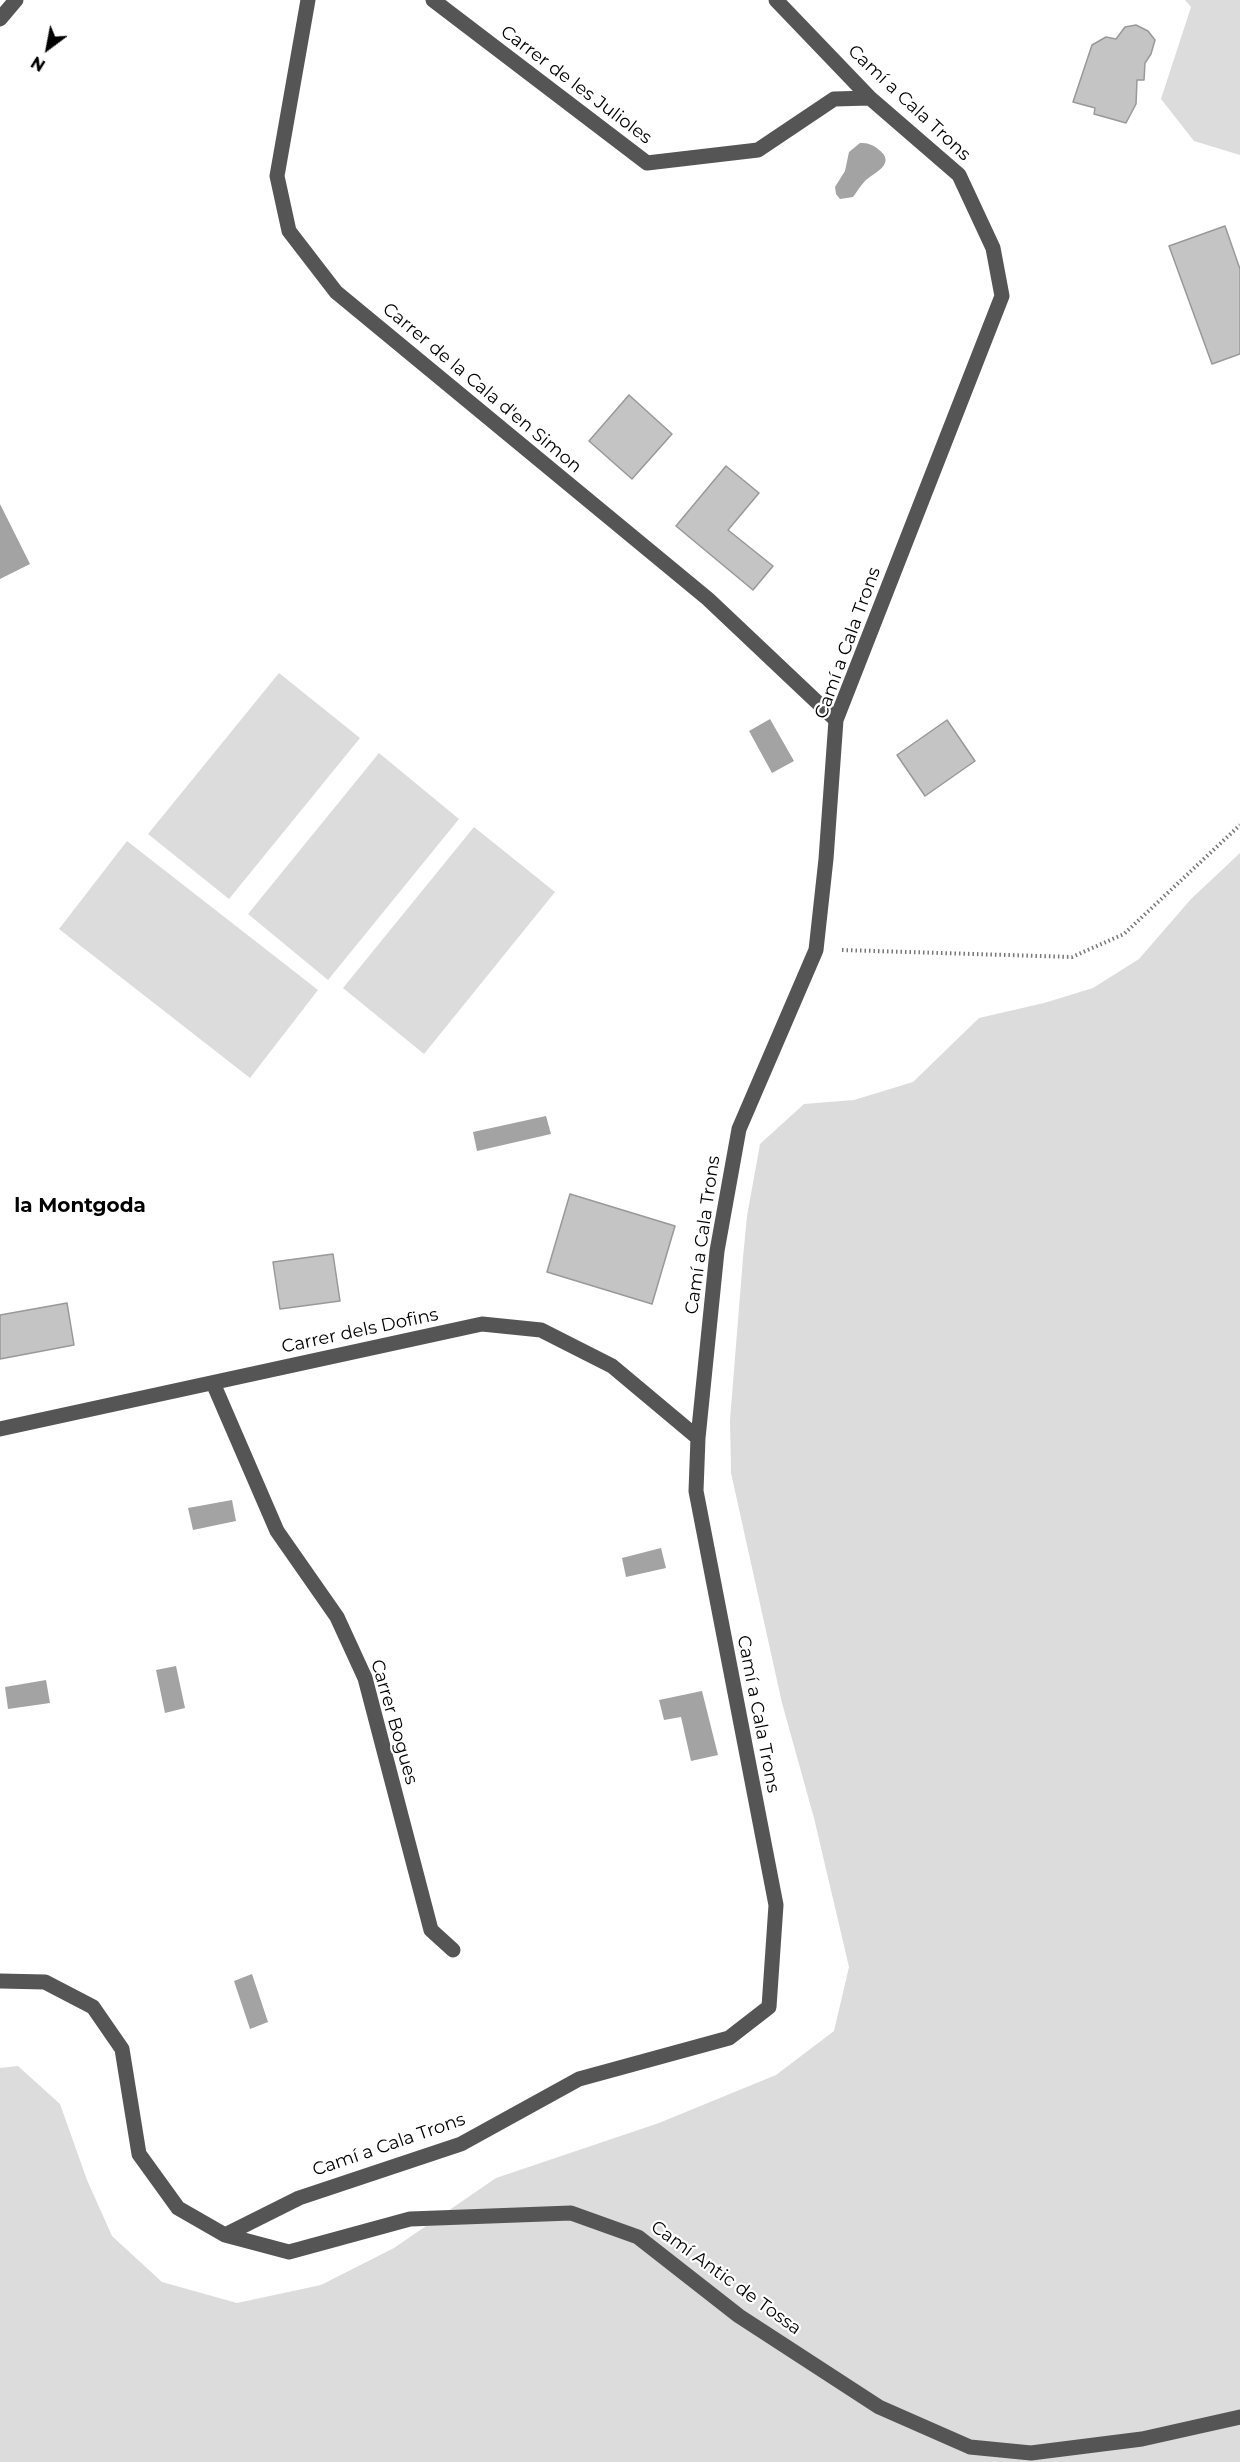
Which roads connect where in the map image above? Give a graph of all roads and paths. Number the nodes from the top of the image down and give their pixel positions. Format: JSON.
{"nodes":[{"id":1,"x":16,"y":0,"type":"edge"},
{"id":2,"x":308,"y":0,"type":"edge"},
{"id":3,"x":433,"y":0,"type":"edge"},
{"id":4,"x":776,"y":0,"type":"edge"},
{"id":5,"x":0,"y":19,"type":"edge"},
{"id":6,"x":870,"y":98,"type":"junction"},
{"id":7,"x":836,"y":720,"type":"junction"},
{"id":8,"x":1240,"y":825,"type":"edge"},
{"id":9,"x":816,"y":950,"type":"junction"},
{"id":10,"x":213,"y":1383,"type":"junction"},
{"id":11,"x":0,"y":1429,"type":"edge"},
{"id":12,"x":698,"y":1438,"type":"junction"},
{"id":13,"x":453,"y":1950,"type":"dead end"},
{"id":14,"x":0,"y":1981,"type":"edge"},
{"id":15,"x":225,"y":2235,"type":"junction"},
{"id":16,"x":1240,"y":2418,"type":"edge"}],
"edges":[{"from":1,"to":5,"type":"street"},
{"from":2,"to":7,"type":"street","name":"Carrer de la Cala d'en Simon"},
{"from":3,"to":6,"type":"street","name":"Carrer de les Julioles"},
{"from":4,"to":6,"type":"street","name":"Camí a Cala Trons"},
{"from":6,"to":7,"type":"street","name":"Camí a Cala Trons"},
{"from":7,"to":9,"type":"street","name":"Camí a Cala Trons"},
{"from":8,"to":9,"type":"path"},
{"from":9,"to":12,"type":"street","name":"Camí a Cala Trons"},
{"from":10,"to":11,"type":"street","name":"Carrer dels Dofins"},
{"from":10,"to":12,"type":"street","name":"Carrer dels Dofins"},
{"from":10,"to":13,"type":"street","name":"Carrer Bogues"},
{"from":12,"to":15,"type":"street","name":"Camí a Cala Trons"},
{"from":14,"to":15,"type":"street","name":"Camí Antic de Tossa"},
{"from":15,"to":16,"type":"street","name":"Camí Antic de Tossa"}]}
